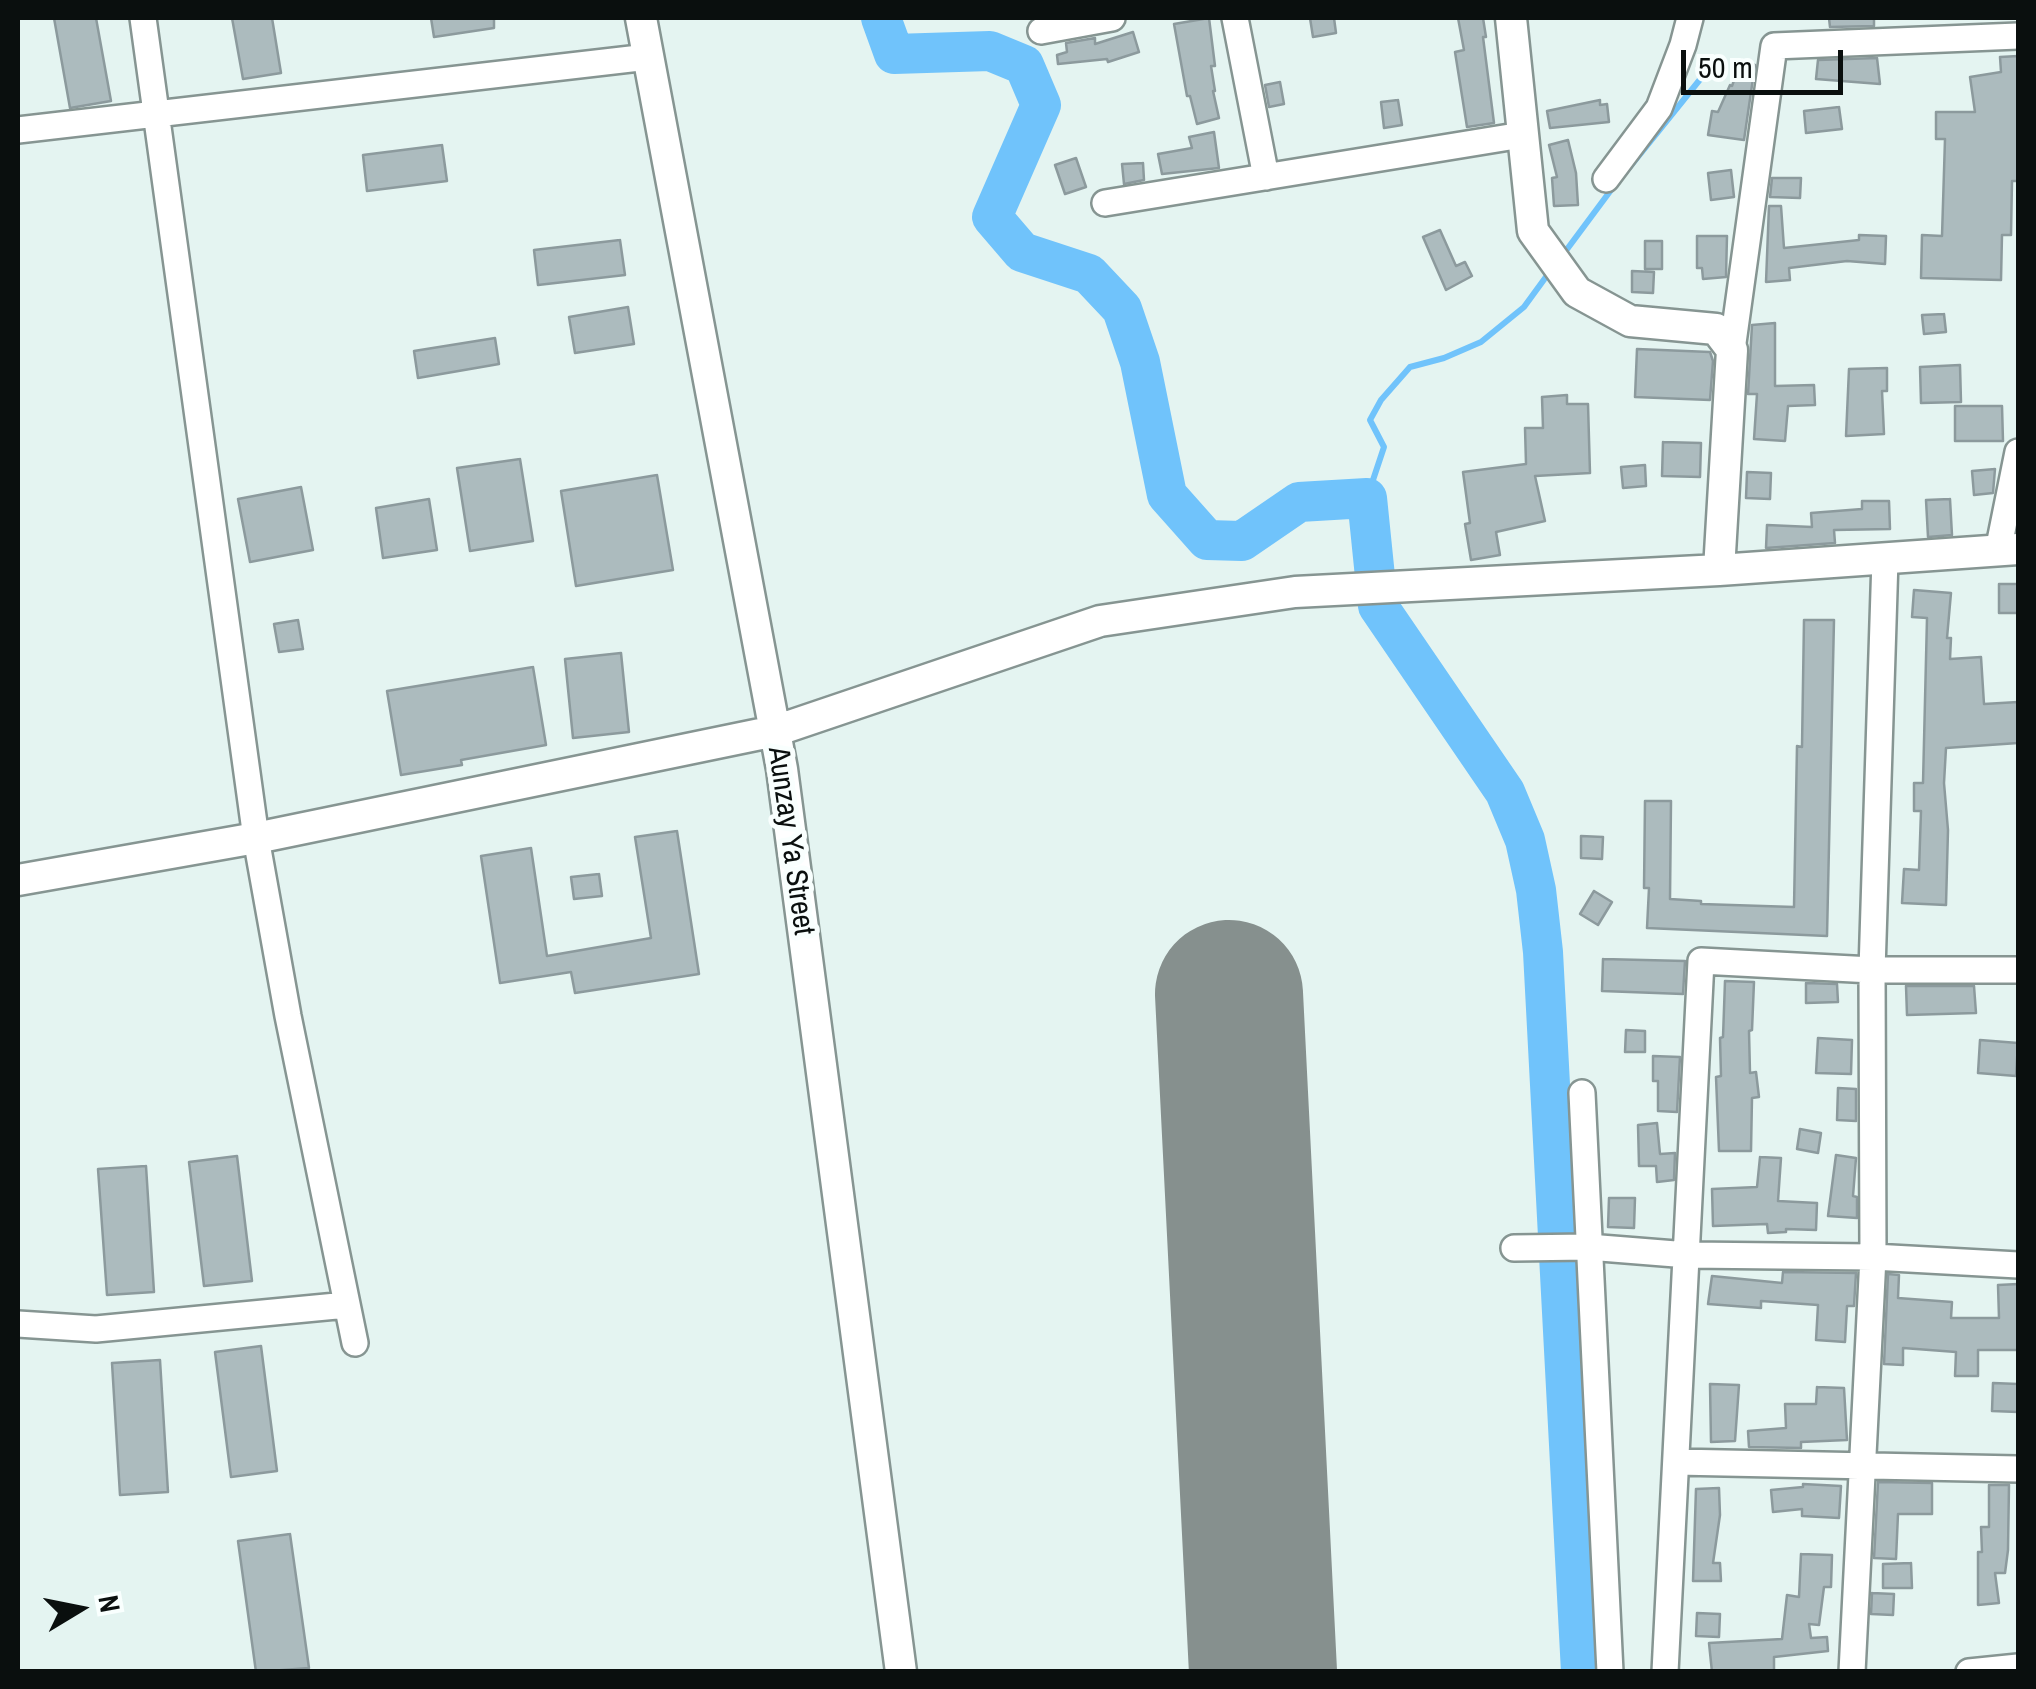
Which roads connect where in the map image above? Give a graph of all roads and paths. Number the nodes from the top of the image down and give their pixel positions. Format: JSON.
{"nodes":[{"id":1,"x":143,"y":18,"type":"edge"},
{"id":2,"x":641,"y":18,"type":"edge"},
{"id":3,"x":1112,"y":18,"type":"edge"},
{"id":4,"x":1235,"y":18,"type":"edge"},
{"id":5,"x":1511,"y":18,"type":"edge"},
{"id":6,"x":1690,"y":18,"type":"edge"},
{"id":7,"x":1041,"y":31,"type":"dead end"},
{"id":8,"x":2018,"y":36,"type":"edge"},
{"id":9,"x":648,"y":57,"type":"junction"},
{"id":10,"x":154,"y":115,"type":"junction"},
{"id":11,"x":18,"y":130,"type":"edge"},
{"id":12,"x":1522,"y":135,"type":"junction"},
{"id":13,"x":1266,"y":177,"type":"junction"},
{"id":14,"x":1606,"y":179,"type":"dead end"},
{"id":15,"x":1105,"y":204,"type":"dead end"},
{"id":16,"x":1732,"y":350,"type":"junction"},
{"id":17,"x":2018,"y":452,"type":"edge"},
{"id":18,"x":2008,"y":550,"type":"edge"},
{"id":19,"x":1885,"y":559,"type":"junction"},
{"id":20,"x":1719,"y":570,"type":"junction"},
{"id":21,"x":775,"y":731,"type":"junction"},
{"id":22,"x":256,"y":838,"type":"junction"},
{"id":23,"x":18,"y":880,"type":"edge"},
{"id":24,"x":1872,"y":970,"type":"junction"},
{"id":25,"x":2018,"y":970,"type":"edge"},
{"id":26,"x":1582,"y":1093,"type":"dead end"},
{"id":27,"x":1588,"y":1247,"type":"junction"},
{"id":28,"x":1514,"y":1248,"type":"dead end"},
{"id":29,"x":1688,"y":1255,"type":"junction"},
{"id":30,"x":1873,"y":1257,"type":"junction"},
{"id":31,"x":2018,"y":1266,"type":"edge"},
{"id":32,"x":347,"y":1305,"type":"junction"},
{"id":33,"x":18,"y":1324,"type":"edge"},
{"id":34,"x":355,"y":1343,"type":"dead end"},
{"id":35,"x":1676,"y":1462,"type":"junction"},
{"id":36,"x":1863,"y":1466,"type":"junction"},
{"id":37,"x":2018,"y":1469,"type":"edge"},
{"id":38,"x":2018,"y":1667,"type":"edge"},
{"id":39,"x":901,"y":1672,"type":"edge"},
{"id":40,"x":1610,"y":1672,"type":"edge"},
{"id":41,"x":1665,"y":1672,"type":"edge"},
{"id":42,"x":1852,"y":1672,"type":"edge"},
{"id":43,"x":1969,"y":1672,"type":"edge"}],
"edges":[{"from":1,"to":10,"type":"street"},
{"from":2,"to":9,"type":"street","name":"Aunzay Ya Street"},
{"from":3,"to":7,"type":"street"},
{"from":4,"to":13,"type":"street"},
{"from":5,"to":12,"type":"street"},
{"from":6,"to":14,"type":"street"},
{"from":8,"to":16,"type":"street"},
{"from":9,"to":10,"type":"street"},
{"from":9,"to":21,"type":"street","name":"Aunzay Ya Street"},
{"from":10,"to":11,"type":"street"},
{"from":10,"to":22,"type":"street"},
{"from":12,"to":13,"type":"street"},
{"from":12,"to":16,"type":"street"},
{"from":13,"to":15,"type":"street"},
{"from":16,"to":20,"type":"street"},
{"from":17,"to":18,"type":"street"},
{"from":18,"to":19,"type":"street"},
{"from":19,"to":20,"type":"street"},
{"from":19,"to":24,"type":"street"},
{"from":20,"to":21,"type":"street"},
{"from":21,"to":22,"type":"street"},
{"from":21,"to":39,"type":"street","name":"Aunzay Ya Street"},
{"from":22,"to":23,"type":"street"},
{"from":22,"to":32,"type":"street"},
{"from":24,"to":25,"type":"street"},
{"from":24,"to":29,"type":"street"},
{"from":24,"to":30,"type":"street"},
{"from":26,"to":27,"type":"street"},
{"from":27,"to":28,"type":"street"},
{"from":27,"to":29,"type":"street"},
{"from":27,"to":40,"type":"street"},
{"from":29,"to":30,"type":"street"},
{"from":29,"to":35,"type":"street"},
{"from":30,"to":31,"type":"street"},
{"from":30,"to":36,"type":"street"},
{"from":32,"to":33,"type":"street"},
{"from":32,"to":34,"type":"street"},
{"from":35,"to":36,"type":"street"},
{"from":35,"to":41,"type":"street"},
{"from":36,"to":37,"type":"street"},
{"from":36,"to":42,"type":"street"},
{"from":38,"to":43,"type":"street"}]}
